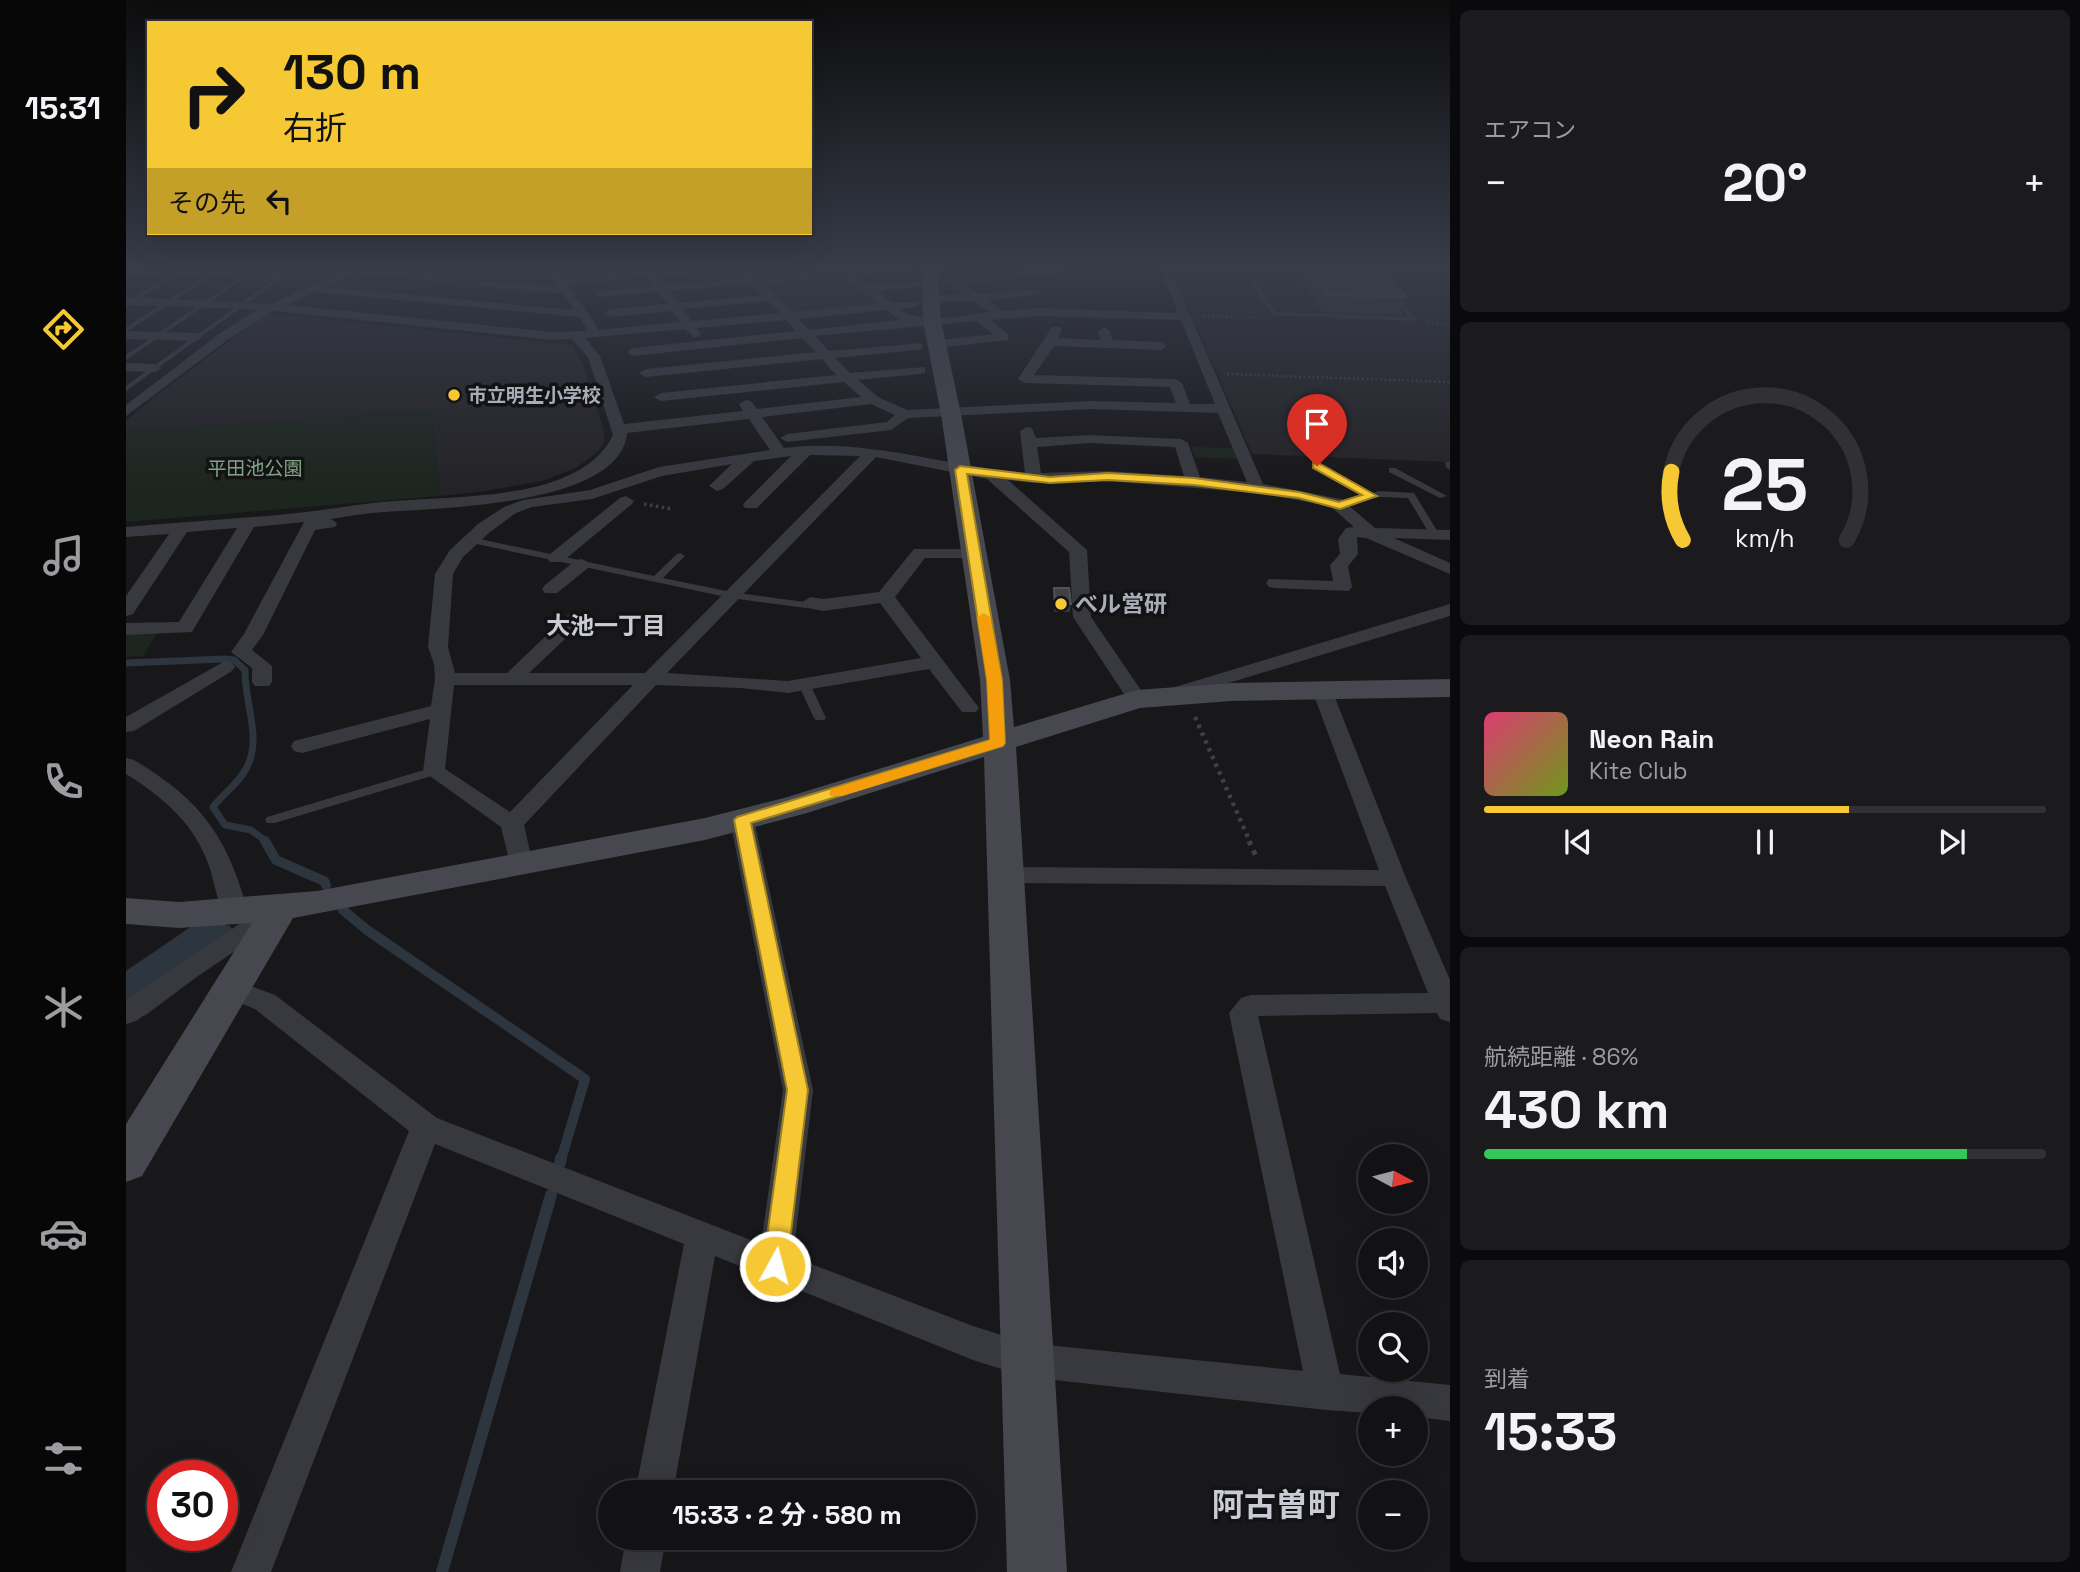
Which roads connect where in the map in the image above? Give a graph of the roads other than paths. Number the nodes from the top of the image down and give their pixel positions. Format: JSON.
{"nodes":[{"id":1,"x":153,"y":339,"type":"edge"},
{"id":2,"x":193,"y":339,"type":"edge"},
{"id":3,"x":220,"y":339,"type":"edge"},
{"id":4,"x":579,"y":339,"type":"edge"},
{"id":5,"x":699,"y":339,"type":"edge"},
{"id":6,"x":762,"y":339,"type":"edge"},
{"id":7,"x":812,"y":339,"type":"edge"},
{"id":8,"x":926,"y":339,"type":"edge"},
{"id":9,"x":981,"y":339,"type":"edge"},
{"id":10,"x":1052,"y":339,"type":"edge"},
{"id":11,"x":1106,"y":339,"type":"edge"},
{"id":12,"x":1133,"y":339,"type":"edge"},
{"id":13,"x":1192,"y":339,"type":"edge"},
{"id":14,"x":1050,"y":342,"type":"junction"},
{"id":15,"x":1107,"y":344,"type":"junction"},
{"id":16,"x":703,"y":345,"type":"junction"},
{"id":17,"x":927,"y":345,"type":"junction"},
{"id":18,"x":633,"y":352,"type":"dead end"},
{"id":19,"x":826,"y":355,"type":"junction"},
{"id":20,"x":126,"y":358,"type":"edge"},
{"id":21,"x":718,"y":366,"type":"junction"},
{"id":22,"x":126,"y":367,"type":"edge"},
{"id":23,"x":155,"y":368,"type":"junction"},
{"id":24,"x":920,"y":370,"type":"dead end"},
{"id":25,"x":646,"y":373,"type":"dead end"},
{"id":26,"x":846,"y":377,"type":"junction"},
{"id":27,"x":1091,"y":381,"type":"junction"},
{"id":28,"x":126,"y":389,"type":"edge"},
{"id":29,"x":735,"y":389,"type":"junction"},
{"id":30,"x":1016,"y":393,"type":"junction"},
{"id":31,"x":661,"y":397,"type":"dead end"},
{"id":32,"x":873,"y":400,"type":"junction"},
{"id":33,"x":1095,"y":405,"type":"junction"},
{"id":34,"x":1185,"y":408,"type":"junction"},
{"id":35,"x":1024,"y":409,"type":"junction"},
{"id":36,"x":1226,"y":409,"type":"junction"},
{"id":37,"x":126,"y":412,"type":"edge"},
{"id":38,"x":752,"y":413,"type":"junction"},
{"id":39,"x":905,"y":414,"type":"junction"},
{"id":40,"x":951,"y":414,"type":"junction"},
{"id":41,"x":620,"y":429,"type":"junction"},
{"id":42,"x":1029,"y":443,"type":"junction"},
{"id":43,"x":777,"y":446,"type":"junction"},
{"id":44,"x":806,"y":450,"type":"junction"},
{"id":45,"x":873,"y":452,"type":"junction"},
{"id":46,"x":749,"y":457,"type":"junction"},
{"id":47,"x":1317,"y":466,"type":"dead end"},
{"id":48,"x":1392,"y":470,"type":"dead end"},
{"id":49,"x":976,"y":472,"type":"junction"},
{"id":50,"x":1034,"y":478,"type":"junction"},
{"id":51,"x":1194,"y":481,"type":"junction"},
{"id":52,"x":717,"y":486,"type":"dead end"},
{"id":53,"x":1257,"y":488,"type":"junction"},
{"id":54,"x":1411,"y":495,"type":"junction"},
{"id":55,"x":1372,"y":496,"type":"junction"},
{"id":56,"x":1447,"y":496,"type":"edge"},
{"id":57,"x":626,"y":500,"type":"dead end"},
{"id":58,"x":751,"y":505,"type":"dead end"},
{"id":59,"x":1340,"y":505,"type":"junction"},
{"id":60,"x":509,"y":510,"type":"junction"},
{"id":61,"x":381,"y":511,"type":"junction"},
{"id":62,"x":248,"y":523,"type":"junction"},
{"id":63,"x":182,"y":527,"type":"junction"},
{"id":64,"x":1368,"y":531,"type":"junction"},
{"id":65,"x":126,"y":532,"type":"edge"},
{"id":66,"x":1442,"y":535,"type":"edge"},
{"id":67,"x":470,"y":540,"type":"junction"},
{"id":68,"x":973,"y":554,"type":"junction"},
{"id":69,"x":680,"y":556,"type":"dead end"},
{"id":70,"x":556,"y":558,"type":"junction"},
{"id":71,"x":582,"y":564,"type":"junction"},
{"id":72,"x":1450,"y":569,"type":"edge"},
{"id":73,"x":656,"y":579,"type":"junction"},
{"id":74,"x":1275,"y":583,"type":"dead end"},
{"id":75,"x":551,"y":589,"type":"dead end"},
{"id":76,"x":731,"y":595,"type":"junction"},
{"id":77,"x":885,"y":597,"type":"junction"},
{"id":78,"x":810,"y":603,"type":"joint"},
{"id":79,"x":126,"y":610,"type":"edge"},
{"id":80,"x":1450,"y":610,"type":"edge"},
{"id":81,"x":577,"y":617,"type":"dead end"},
{"id":82,"x":126,"y":629,"type":"edge"},
{"id":83,"x":934,"y":662,"type":"junction"},
{"id":84,"x":225,"y":667,"type":"dead end"},
{"id":85,"x":516,"y":678,"type":"junction"},
{"id":86,"x":445,"y":679,"type":"junction"},
{"id":87,"x":653,"y":679,"type":"junction"},
{"id":88,"x":261,"y":682,"type":"dead end"},
{"id":89,"x":804,"y":684,"type":"junction"},
{"id":90,"x":1450,"y":688,"type":"edge"},
{"id":91,"x":1322,"y":690,"type":"junction"},
{"id":92,"x":1144,"y":700,"type":"junction"},
{"id":93,"x":969,"y":708,"type":"dead end"},
{"id":94,"x":440,"y":710,"type":"junction"},
{"id":95,"x":820,"y":718,"type":"dead end"},
{"id":96,"x":126,"y":726,"type":"edge"},
{"id":97,"x":998,"y":743,"type":"junction"},
{"id":98,"x":302,"y":746,"type":"dead end"},
{"id":99,"x":126,"y":765,"type":"edge"},
{"id":100,"x":434,"y":771,"type":"junction"},
{"id":101,"x":271,"y":820,"type":"dead end"},
{"id":102,"x":743,"y":820,"type":"junction"},
{"id":103,"x":512,"y":824,"type":"junction"},
{"id":104,"x":521,"y":865,"type":"junction"},
{"id":105,"x":1004,"y":875,"type":"junction"},
{"id":106,"x":1394,"y":878,"type":"junction"},
{"id":107,"x":280,"y":908,"type":"junction"},
{"id":108,"x":126,"y":911,"type":"edge"},
{"id":109,"x":236,"y":912,"type":"junction"},
{"id":110,"x":232,"y":989,"type":"junction"},
{"id":111,"x":1449,"y":1006,"type":"edge"},
{"id":112,"x":126,"y":1014,"type":"edge"},
{"id":113,"x":426,"y":1127,"type":"junction"},
{"id":114,"x":126,"y":1163,"type":"edge"},
{"id":115,"x":702,"y":1238,"type":"junction"},
{"id":116,"x":775,"y":1266,"type":"junction"},
{"id":117,"x":1027,"y":1360,"type":"junction"},
{"id":118,"x":1326,"y":1392,"type":"junction"},
{"id":119,"x":1450,"y":1403,"type":"edge"},
{"id":120,"x":656,"y":1480,"type":"edge"},
{"id":121,"x":644,"y":1550,"type":"edge"},
{"id":122,"x":251,"y":1572,"type":"edge"},
{"id":123,"x":640,"y":1572,"type":"edge"},
{"id":124,"x":1037,"y":1572,"type":"edge"}],
"edges":[{"from":1,"to":20,"type":"lane"},
{"from":2,"to":23,"type":"lane"},
{"from":3,"to":37,"type":"street"},
{"from":4,"to":41,"type":"street"},
{"from":5,"to":16,"type":"street"},
{"from":6,"to":16,"type":"street"},
{"from":7,"to":19,"type":"street"},
{"from":8,"to":17,"type":"street"},
{"from":9,"to":17,"type":"street"},
{"from":10,"to":14,"type":"street"},
{"from":11,"to":15,"type":"street"},
{"from":12,"to":15,"type":"street"},
{"from":13,"to":36,"type":"street"},
{"from":14,"to":15,"type":"street"},
{"from":14,"to":30,"type":"street"},
{"from":16,"to":18,"type":"street"},
{"from":16,"to":21,"type":"street"},
{"from":17,"to":19,"type":"street"},
{"from":17,"to":40,"type":"street"},
{"from":19,"to":21,"type":"street"},
{"from":19,"to":26,"type":"street"},
{"from":21,"to":25,"type":"street"},
{"from":21,"to":29,"type":"street"},
{"from":22,"to":23,"type":"street"},
{"from":23,"to":28,"type":"lane"},
{"from":24,"to":26,"type":"street"},
{"from":26,"to":29,"type":"street"},
{"from":26,"to":32,"type":"street"},
{"from":27,"to":30,"type":"street"},
{"from":27,"to":33,"type":"street"},
{"from":27,"to":34,"type":"street"},
{"from":29,"to":31,"type":"street"},
{"from":29,"to":38,"type":"street"},
{"from":30,"to":35,"type":"street"},
{"from":30,"to":40,"type":"street"},
{"from":32,"to":38,"type":"street"},
{"from":32,"to":39,"type":"street"},
{"from":33,"to":34,"type":"street"},
{"from":33,"to":35,"type":"street"},
{"from":34,"to":36,"type":"street"},
{"from":35,"to":42,"type":"street"},
{"from":36,"to":53,"type":"street"},
{"from":38,"to":41,"type":"street"},
{"from":38,"to":43,"type":"street"},
{"from":39,"to":40,"type":"street"},
{"from":39,"to":43,"type":"street"},
{"from":40,"to":49,"type":"street"},
{"from":41,"to":61,"type":"street"},
{"from":42,"to":50,"type":"street"},
{"from":42,"to":51,"type":"street"},
{"from":43,"to":44,"type":"street"},
{"from":43,"to":46,"type":"street"},
{"from":44,"to":45,"type":"street"},
{"from":44,"to":58,"type":"street"},
{"from":45,"to":49,"type":"street"},
{"from":45,"to":76,"type":"street"},
{"from":46,"to":52,"type":"street"},
{"from":46,"to":60,"type":"street"},
{"from":47,"to":55,"type":"lane"},
{"from":48,"to":56,"type":"lane"},
{"from":49,"to":50,"type":"street"},
{"from":49,"to":68,"type":"street"},
{"from":49,"to":92,"type":"street"},
{"from":50,"to":51,"type":"street"},
{"from":51,"to":53,"type":"street"},
{"from":53,"to":59,"type":"street"},
{"from":54,"to":55,"type":"lane"},
{"from":54,"to":56,"type":"lane"},
{"from":54,"to":66,"type":"lane"},
{"from":55,"to":59,"type":"lane"},
{"from":57,"to":70,"type":"street"},
{"from":59,"to":64,"type":"street"},
{"from":60,"to":61,"type":"street"},
{"from":60,"to":67,"type":"street"},
{"from":61,"to":62,"type":"street"},
{"from":61,"to":88,"type":"street"},
{"from":62,"to":63,"type":"street"},
{"from":62,"to":82,"type":"street"},
{"from":63,"to":65,"type":"street"},
{"from":63,"to":79,"type":"street"},
{"from":64,"to":66,"type":"street"},
{"from":64,"to":72,"type":"street"},
{"from":64,"to":74,"type":"street"},
{"from":67,"to":70,"type":"lane"},
{"from":67,"to":86,"type":"street"},
{"from":68,"to":77,"type":"street"},
{"from":68,"to":97,"type":"street"},
{"from":69,"to":73,"type":"lane"},
{"from":70,"to":71,"type":"lane"},
{"from":71,"to":73,"type":"lane"},
{"from":71,"to":75,"type":"street"},
{"from":73,"to":76,"type":"lane"},
{"from":76,"to":78,"type":"lane"},
{"from":76,"to":87,"type":"street"},
{"from":77,"to":78,"type":"street"},
{"from":77,"to":83,"type":"street"},
{"from":80,"to":92,"type":"street"},
{"from":81,"to":85,"type":"street"},
{"from":83,"to":89,"type":"street"},
{"from":83,"to":93,"type":"street"},
{"from":84,"to":96,"type":"street"},
{"from":85,"to":86,"type":"street"},
{"from":85,"to":87,"type":"street"},
{"from":86,"to":94,"type":"street"},
{"from":87,"to":89,"type":"street"},
{"from":87,"to":103,"type":"street"},
{"from":89,"to":95,"type":"lane"},
{"from":90,"to":91,"type":"street"},
{"from":91,"to":92,"type":"street"},
{"from":91,"to":106,"type":"street"},
{"from":92,"to":97,"type":"street"},
{"from":94,"to":98,"type":"street"},
{"from":94,"to":100,"type":"street"},
{"from":97,"to":102,"type":"street"},
{"from":97,"to":105,"type":"street"},
{"from":99,"to":109,"type":"street"},
{"from":100,"to":101,"type":"lane"},
{"from":100,"to":103,"type":"street"},
{"from":102,"to":104,"type":"street"},
{"from":102,"to":116,"type":"street"},
{"from":103,"to":104,"type":"street"},
{"from":104,"to":107,"type":"street"},
{"from":105,"to":106,"type":"street"},
{"from":105,"to":117,"type":"street"},
{"from":106,"to":111,"type":"street"},
{"from":107,"to":109,"type":"street"},
{"from":107,"to":110,"type":"street"},
{"from":107,"to":112,"type":"street"},
{"from":108,"to":109,"type":"street"},
{"from":110,"to":113,"type":"street"},
{"from":110,"to":114,"type":"street"},
{"from":111,"to":118,"type":"street"},
{"from":113,"to":115,"type":"street"},
{"from":113,"to":122,"type":"street"},
{"from":115,"to":116,"type":"street"},
{"from":115,"to":120,"type":"street"},
{"from":116,"to":117,"type":"street"},
{"from":117,"to":118,"type":"street"},
{"from":117,"to":124,"type":"street"},
{"from":118,"to":119,"type":"street"},
{"from":121,"to":123,"type":"street"}]}
